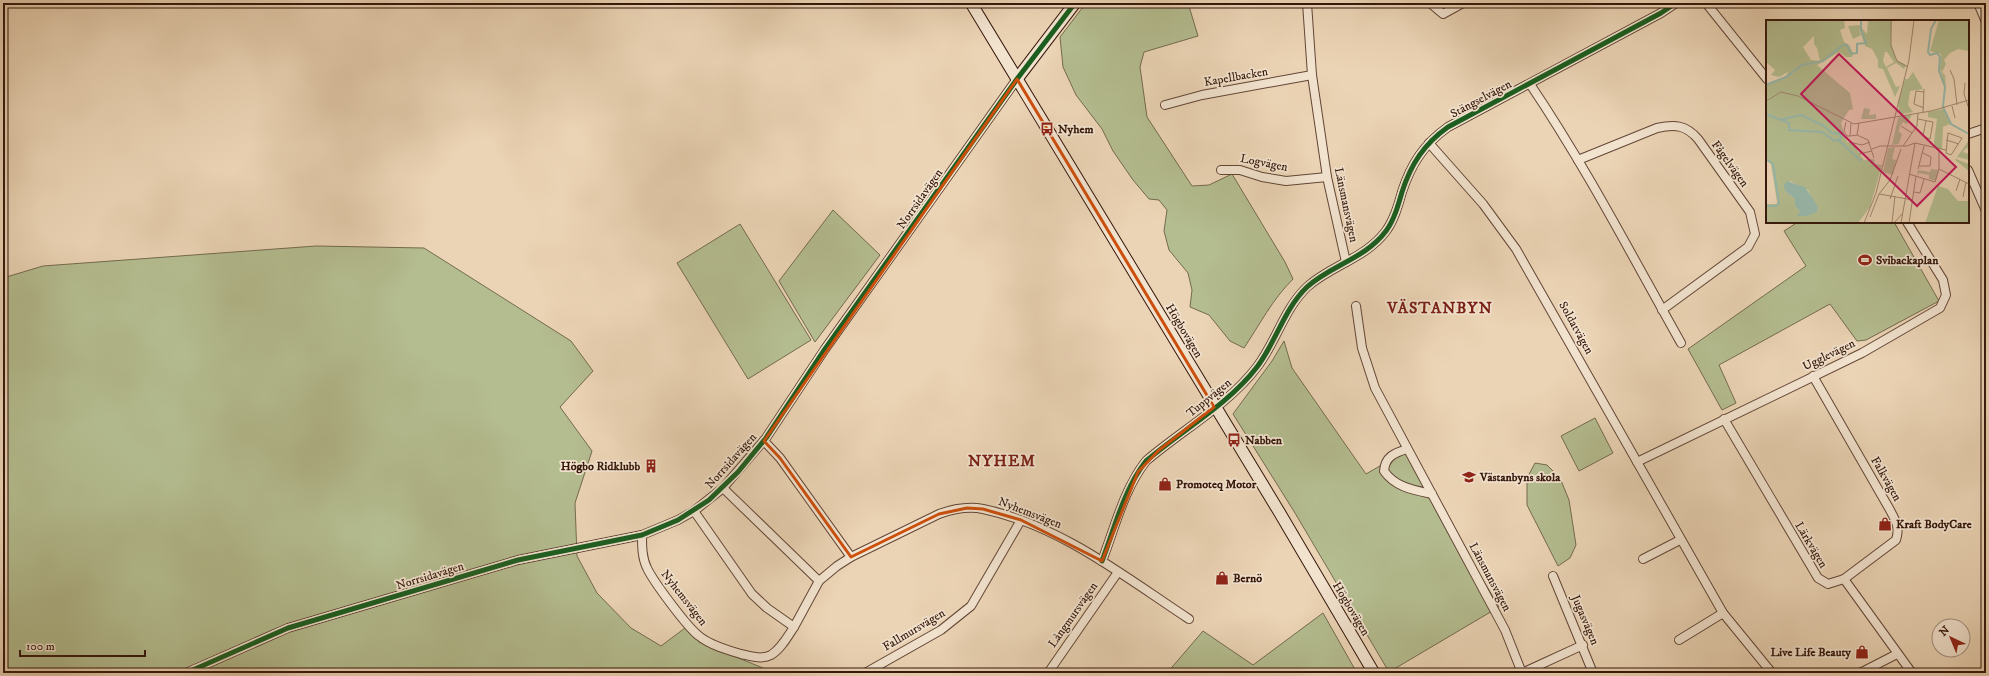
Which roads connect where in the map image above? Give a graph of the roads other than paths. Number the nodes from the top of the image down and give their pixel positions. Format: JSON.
{"nodes":[{"id":1,"x":971,"y":3,"type":"edge"},
{"id":2,"x":1075,"y":3,"type":"edge"},
{"id":3,"x":1307,"y":3,"type":"edge"},
{"id":4,"x":1430,"y":3,"type":"edge"},
{"id":5,"x":1463,"y":3,"type":"edge"},
{"id":6,"x":1676,"y":3,"type":"edge"},
{"id":7,"x":1706,"y":3,"type":"edge"},
{"id":8,"x":1978,"y":3,"type":"edge"},
{"id":9,"x":1986,"y":22,"type":"edge"},
{"id":10,"x":1312,"y":75,"type":"junction"},
{"id":11,"x":1766,"y":78,"type":"edge"},
{"id":12,"x":1017,"y":79,"type":"junction"},
{"id":13,"x":1530,"y":84,"type":"junction"},
{"id":14,"x":1165,"y":105,"type":"dead end"},
{"id":15,"x":1986,"y":128,"type":"edge"},
{"id":16,"x":1969,"y":134,"type":"edge"},
{"id":17,"x":1429,"y":143,"type":"junction"},
{"id":18,"x":1578,"y":160,"type":"junction"},
{"id":19,"x":1220,"y":170,"type":"dead end"},
{"id":20,"x":1969,"y":172,"type":"edge"},
{"id":21,"x":1327,"y":177,"type":"junction"},
{"id":22,"x":1986,"y":210,"type":"edge"},
{"id":23,"x":1908,"y":223,"type":"edge"},
{"id":24,"x":1346,"y":262,"type":"junction"},
{"id":25,"x":1356,"y":306,"type":"dead end"},
{"id":26,"x":1662,"y":310,"type":"junction"},
{"id":27,"x":1681,"y":343,"type":"dead end"},
{"id":28,"x":1813,"y":376,"type":"junction"},
{"id":29,"x":1214,"y":407,"type":"junction"},
{"id":30,"x":1724,"y":419,"type":"junction"},
{"id":31,"x":764,"y":441,"type":"junction"},
{"id":32,"x":1407,"y":449,"type":"junction"},
{"id":33,"x":1637,"y":462,"type":"junction"},
{"id":34,"x":723,"y":488,"type":"junction"},
{"id":35,"x":1432,"y":494,"type":"junction"},
{"id":36,"x":694,"y":511,"type":"junction"},
{"id":37,"x":1021,"y":520,"type":"junction"},
{"id":38,"x":642,"y":535,"type":"junction"},
{"id":39,"x":1680,"y":540,"type":"junction"},
{"id":40,"x":851,"y":557,"type":"junction"},
{"id":41,"x":1643,"y":559,"type":"dead end"},
{"id":42,"x":1102,"y":561,"type":"junction"},
{"id":43,"x":1118,"y":572,"type":"junction"},
{"id":44,"x":1553,"y":576,"type":"dead end"},
{"id":45,"x":1844,"y":579,"type":"junction"},
{"id":46,"x":819,"y":582,"type":"junction"},
{"id":47,"x":1723,"y":612,"type":"junction"},
{"id":48,"x":1189,"y":619,"type":"dead end"},
{"id":49,"x":794,"y":627,"type":"junction"},
{"id":50,"x":1680,"y":640,"type":"dead end"},
{"id":51,"x":1583,"y":645,"type":"junction"},
{"id":52,"x":1897,"y":654,"type":"junction"},
{"id":53,"x":186,"y":673,"type":"edge"},
{"id":54,"x":865,"y":673,"type":"edge"},
{"id":55,"x":1048,"y":673,"type":"edge"},
{"id":56,"x":1374,"y":673,"type":"edge"},
{"id":57,"x":1522,"y":673,"type":"edge"},
{"id":58,"x":1593,"y":673,"type":"edge"},
{"id":59,"x":1772,"y":673,"type":"edge"},
{"id":60,"x":1860,"y":673,"type":"edge"},
{"id":61,"x":1912,"y":673,"type":"edge"}],
"edges":[{"from":1,"to":12,"type":"main road","name":"Högbovägen"},
{"from":2,"to":12,"type":"main road"},
{"from":3,"to":10,"type":"street","name":"Länsmansvägen"},
{"from":4,"to":5,"type":"street"},
{"from":6,"to":13,"type":"street","name":"Stängselvägen"},
{"from":7,"to":11,"type":"street"},
{"from":8,"to":9,"type":"street"},
{"from":10,"to":14,"type":"street","name":"Kapellbacken"},
{"from":10,"to":21,"type":"street","name":"Länsmansvägen"},
{"from":12,"to":29,"type":"main road","name":"Högbovägen"},
{"from":12,"to":31,"type":"street","name":"Norrsidavägen"},
{"from":13,"to":17,"type":"street","name":"Stängselvägen"},
{"from":13,"to":18,"type":"street"},
{"from":15,"to":16,"type":"street"},
{"from":17,"to":24,"type":"street","name":"Stängselvägen"},
{"from":17,"to":33,"type":"street","name":"Soldatvägen"},
{"from":18,"to":26,"type":"street"},
{"from":18,"to":26,"type":"street","name":"Fågelvägen"},
{"from":19,"to":21,"type":"street","name":"Logvägen"},
{"from":20,"to":22,"type":"street"},
{"from":21,"to":24,"type":"street","name":"Länsmansvägen"},
{"from":23,"to":28,"type":"street","name":"Ugglevägen"},
{"from":24,"to":29,"type":"street","name":"Tuppvägen"},
{"from":25,"to":32,"type":"street","name":"Länsmansvägen"},
{"from":26,"to":27,"type":"street"},
{"from":28,"to":30,"type":"street","name":"Ugglevägen"},
{"from":28,"to":45,"type":"street","name":"Falkvägen"},
{"from":29,"to":42,"type":"street","name":"Tuppvägen"},
{"from":29,"to":56,"type":"main road","name":"Högbovägen"},
{"from":30,"to":33,"type":"street","name":"Ugglevägen"},
{"from":30,"to":45,"type":"street","name":"Lärkvägen"},
{"from":31,"to":34,"type":"street","name":"Norrsidavägen"},
{"from":31,"to":40,"type":"street"},
{"from":32,"to":35,"type":"street","name":"Länsmansvägen"},
{"from":32,"to":35,"type":"street"},
{"from":33,"to":39,"type":"street","name":"Soldatvägen"},
{"from":34,"to":36,"type":"street","name":"Norrsidavägen"},
{"from":34,"to":46,"type":"street"},
{"from":35,"to":57,"type":"street","name":"Länsmansvägen"},
{"from":36,"to":38,"type":"street","name":"Norrsidavägen"},
{"from":36,"to":49,"type":"street"},
{"from":37,"to":40,"type":"street","name":"Nyhemsvägen"},
{"from":37,"to":42,"type":"street","name":"Nyhemsvägen"},
{"from":37,"to":54,"type":"street","name":"Fallmursvägen"},
{"from":38,"to":49,"type":"street","name":"Nyhemsvägen"},
{"from":38,"to":53,"type":"street","name":"Norrsidavägen"},
{"from":39,"to":41,"type":"street"},
{"from":39,"to":47,"type":"street","name":"Soldatvägen"},
{"from":40,"to":46,"type":"street","name":"Nyhemsvägen"},
{"from":42,"to":43,"type":"street","name":"Nyhemsvägen"},
{"from":43,"to":48,"type":"street","name":"Nyhemsvägen"},
{"from":43,"to":55,"type":"street","name":"Långmursvägen"},
{"from":44,"to":51,"type":"street","name":"Jugasvägen"},
{"from":45,"to":52,"type":"street"},
{"from":46,"to":49,"type":"street","name":"Nyhemsvägen"},
{"from":47,"to":50,"type":"street"},
{"from":47,"to":59,"type":"street","name":"Soldatvägen"},
{"from":51,"to":57,"type":"street"},
{"from":51,"to":58,"type":"street","name":"Jugasvägen"},
{"from":52,"to":60,"type":"street"},
{"from":52,"to":61,"type":"street"}]}
